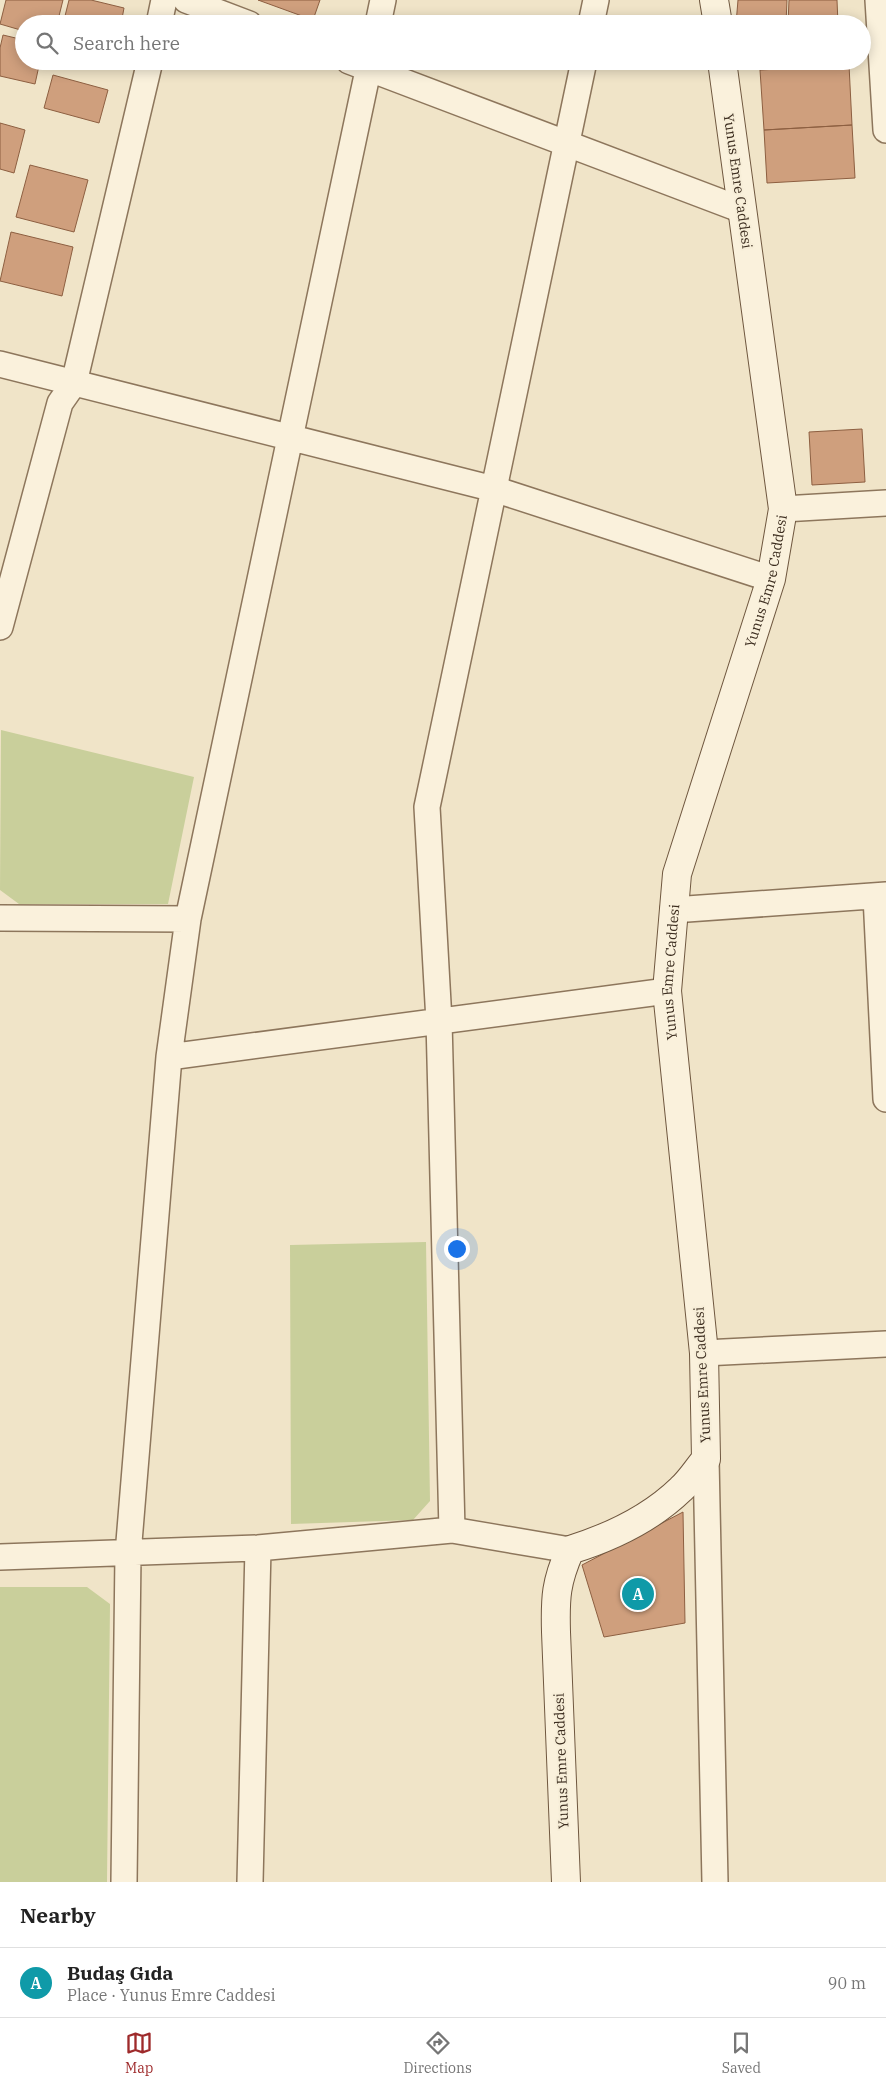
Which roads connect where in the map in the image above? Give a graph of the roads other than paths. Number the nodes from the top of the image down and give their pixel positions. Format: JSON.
{"nodes":[{"id":1,"x":164,"y":0,"type":"edge"},
{"id":2,"x":186,"y":0,"type":"edge"},
{"id":3,"x":383,"y":0,"type":"edge"},
{"id":4,"x":596,"y":0,"type":"edge"},
{"id":5,"x":714,"y":0,"type":"edge"},
{"id":6,"x":878,"y":0,"type":"edge"},
{"id":7,"x":161,"y":15,"type":"edge"},
{"id":8,"x":225,"y":15,"type":"edge"},
{"id":9,"x":380,"y":15,"type":"edge"},
{"id":10,"x":593,"y":15,"type":"edge"},
{"id":11,"x":716,"y":15,"type":"edge"},
{"id":12,"x":148,"y":70,"type":"edge"},
{"id":13,"x":361,"y":70,"type":"edge"},
{"id":14,"x":377,"y":70,"type":"edge"},
{"id":15,"x":582,"y":70,"type":"edge"},
{"id":16,"x":723,"y":70,"type":"edge"},
{"id":17,"x":886,"y":130,"type":"edge"},
{"id":18,"x":567,"y":144,"type":"junction"},
{"id":19,"x":742,"y":210,"type":"junction"},
{"id":20,"x":0,"y":364,"type":"edge"},
{"id":21,"x":74,"y":383,"type":"junction"},
{"id":22,"x":290,"y":437,"type":"junction"},
{"id":23,"x":494,"y":489,"type":"junction"},
{"id":24,"x":886,"y":503,"type":"edge"},
{"id":25,"x":783,"y":508,"type":"junction"},
{"id":26,"x":771,"y":579,"type":"junction"},
{"id":27,"x":0,"y":627,"type":"edge"},
{"id":28,"x":881,"y":895,"type":"edge"},
{"id":29,"x":673,"y":910,"type":"junction"},
{"id":30,"x":0,"y":918,"type":"edge"},
{"id":31,"x":188,"y":920,"type":"junction"},
{"id":32,"x":667,"y":990,"type":"junction"},
{"id":33,"x":438,"y":1021,"type":"junction"},
{"id":34,"x":170,"y":1057,"type":"junction"},
{"id":35,"x":886,"y":1100,"type":"edge"},
{"id":36,"x":886,"y":1344,"type":"edge"},
{"id":37,"x":704,"y":1353,"type":"junction"},
{"id":38,"x":706,"y":1459,"type":"junction"},
{"id":39,"x":452,"y":1530,"type":"junction"},
{"id":40,"x":258,"y":1548,"type":"junction"},
{"id":41,"x":570,"y":1550,"type":"junction"},
{"id":42,"x":128,"y":1554,"type":"junction"},
{"id":43,"x":0,"y":1557,"type":"edge"},
{"id":44,"x":124,"y":1882,"type":"edge"},
{"id":45,"x":250,"y":1882,"type":"edge"},
{"id":46,"x":566,"y":1882,"type":"edge"},
{"id":47,"x":715,"y":1882,"type":"edge"}],
"edges":[{"from":1,"to":7,"type":"street"},
{"from":2,"to":8,"type":"street"},
{"from":3,"to":9,"type":"street"},
{"from":4,"to":10,"type":"street"},
{"from":5,"to":11,"type":"street"},
{"from":6,"to":17,"type":"street"},
{"from":12,"to":21,"type":"street"},
{"from":13,"to":22,"type":"street"},
{"from":14,"to":18,"type":"street"},
{"from":15,"to":18,"type":"street"},
{"from":16,"to":19,"type":"street","name":"Yunus Emre Caddesi"},
{"from":18,"to":19,"type":"street"},
{"from":18,"to":23,"type":"street"},
{"from":19,"to":25,"type":"street","name":"Yunus Emre Caddesi"},
{"from":20,"to":21,"type":"street"},
{"from":21,"to":22,"type":"street"},
{"from":21,"to":27,"type":"street"},
{"from":22,"to":23,"type":"street"},
{"from":22,"to":31,"type":"street"},
{"from":23,"to":26,"type":"street"},
{"from":23,"to":33,"type":"street"},
{"from":24,"to":25,"type":"street"},
{"from":25,"to":26,"type":"street","name":"Yunus Emre Caddesi"},
{"from":26,"to":29,"type":"street","name":"Yunus Emre Caddesi"},
{"from":28,"to":29,"type":"street"},
{"from":28,"to":35,"type":"street"},
{"from":29,"to":32,"type":"street","name":"Yunus Emre Caddesi"},
{"from":30,"to":31,"type":"street"},
{"from":31,"to":34,"type":"street"},
{"from":32,"to":33,"type":"street"},
{"from":32,"to":37,"type":"street","name":"Yunus Emre Caddesi"},
{"from":33,"to":34,"type":"street"},
{"from":33,"to":39,"type":"street"},
{"from":34,"to":42,"type":"street"},
{"from":36,"to":37,"type":"street"},
{"from":37,"to":38,"type":"street","name":"Yunus Emre Caddesi"},
{"from":38,"to":41,"type":"street","name":"Yunus Emre Caddesi"},
{"from":38,"to":47,"type":"street"},
{"from":39,"to":40,"type":"street"},
{"from":39,"to":41,"type":"street"},
{"from":40,"to":42,"type":"street"},
{"from":40,"to":45,"type":"street"},
{"from":41,"to":46,"type":"street","name":"Yunus Emre Caddesi"},
{"from":42,"to":43,"type":"street"},
{"from":42,"to":44,"type":"street"}]}
